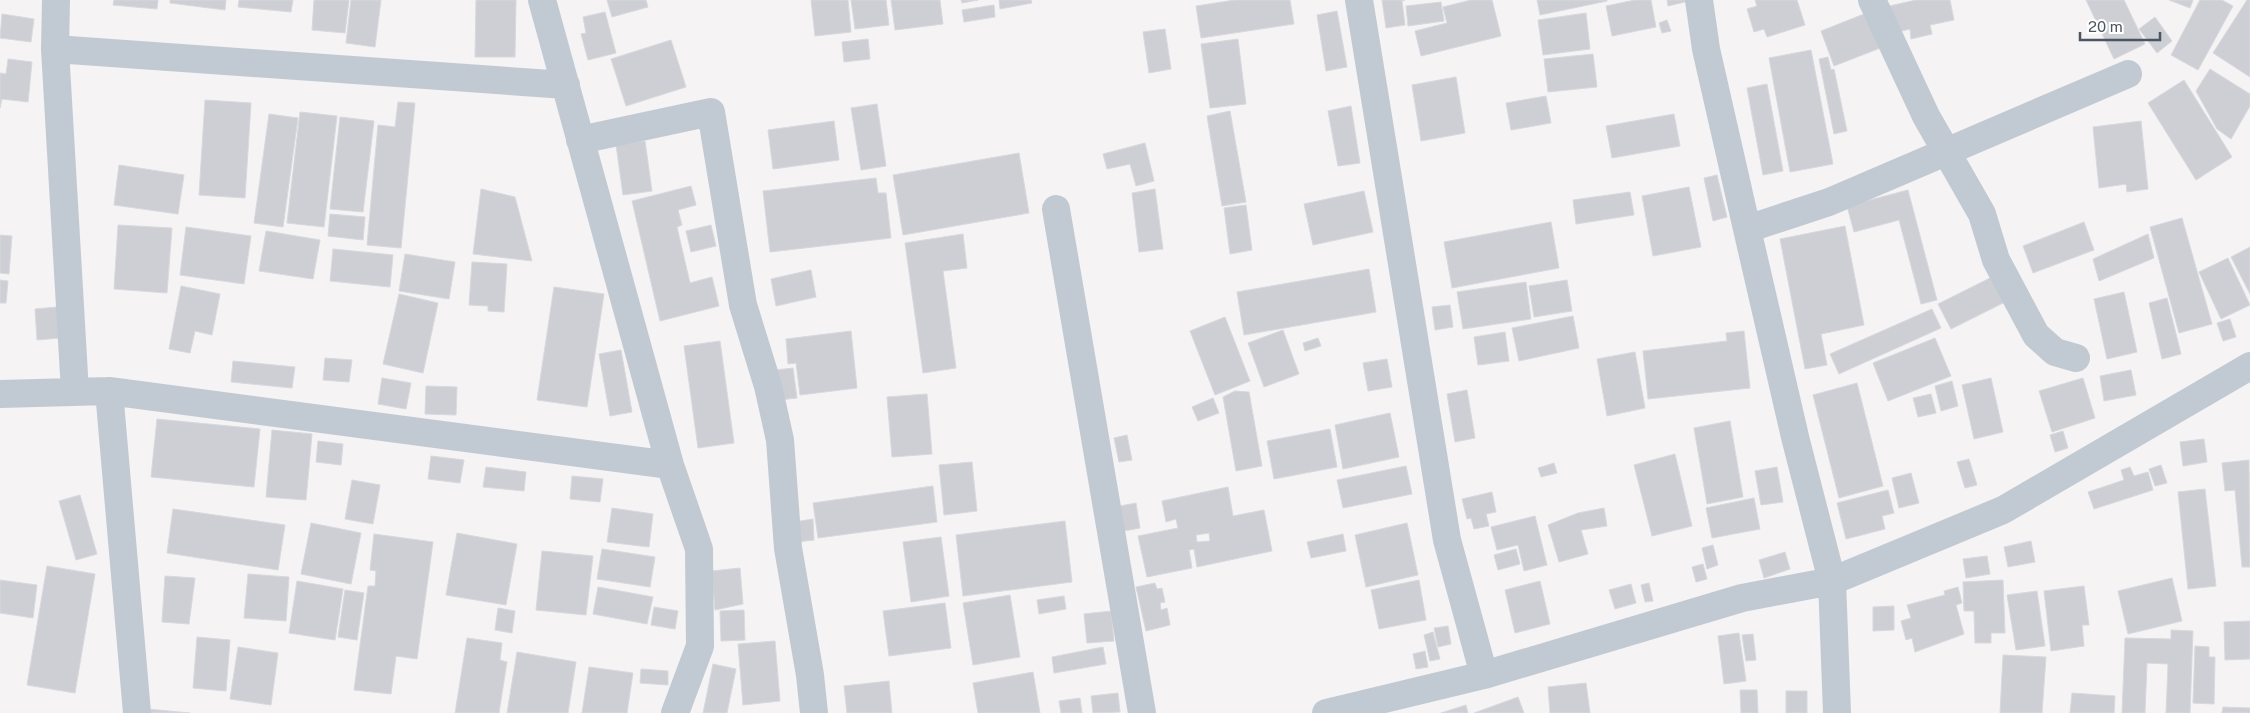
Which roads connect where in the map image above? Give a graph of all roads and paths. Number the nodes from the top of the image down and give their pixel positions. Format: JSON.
{"nodes":[{"id":1,"x":56,"y":0,"type":"edge"},
{"id":2,"x":542,"y":0,"type":"edge"},
{"id":3,"x":1358,"y":0,"type":"edge"},
{"id":4,"x":1699,"y":0,"type":"edge"},
{"id":5,"x":1872,"y":0,"type":"edge"},
{"id":6,"x":55,"y":48,"type":"junction"},
{"id":7,"x":2128,"y":74,"type":"dead end"},
{"id":8,"x":566,"y":85,"type":"junction"},
{"id":9,"x":580,"y":140,"type":"junction"},
{"id":10,"x":1947,"y":150,"type":"junction"},
{"id":11,"x":1056,"y":209,"type":"dead end"},
{"id":12,"x":1747,"y":229,"type":"junction"},
{"id":13,"x":2076,"y":358,"type":"dead end"},
{"id":14,"x":2250,"y":366,"type":"edge"},
{"id":15,"x":109,"y":391,"type":"junction"},
{"id":16,"x":76,"y":392,"type":"junction"},
{"id":17,"x":0,"y":394,"type":"edge"},
{"id":18,"x":670,"y":465,"type":"junction"},
{"id":19,"x":1832,"y":581,"type":"junction"},
{"id":20,"x":1484,"y":675,"type":"junction"},
{"id":21,"x":137,"y":713,"type":"edge"},
{"id":22,"x":676,"y":713,"type":"edge"},
{"id":23,"x":814,"y":713,"type":"edge"},
{"id":24,"x":1142,"y":713,"type":"edge"},
{"id":25,"x":1326,"y":713,"type":"edge"},
{"id":26,"x":1837,"y":713,"type":"edge"}],
"edges":[{"from":1,"to":6,"type":"street"},
{"from":2,"to":8,"type":"street"},
{"from":3,"to":20,"type":"street"},
{"from":4,"to":12,"type":"street"},
{"from":5,"to":10,"type":"street"},
{"from":6,"to":8,"type":"street"},
{"from":6,"to":16,"type":"street"},
{"from":7,"to":10,"type":"street"},
{"from":8,"to":9,"type":"street"},
{"from":9,"to":18,"type":"street"},
{"from":9,"to":23,"type":"street"},
{"from":10,"to":12,"type":"street"},
{"from":10,"to":13,"type":"street"},
{"from":11,"to":24,"type":"street"},
{"from":12,"to":19,"type":"street"},
{"from":14,"to":19,"type":"street"},
{"from":15,"to":16,"type":"street"},
{"from":15,"to":18,"type":"street"},
{"from":15,"to":21,"type":"street"},
{"from":16,"to":17,"type":"street"},
{"from":18,"to":22,"type":"street"},
{"from":19,"to":20,"type":"street"},
{"from":19,"to":26,"type":"street"},
{"from":20,"to":25,"type":"street"}]}
